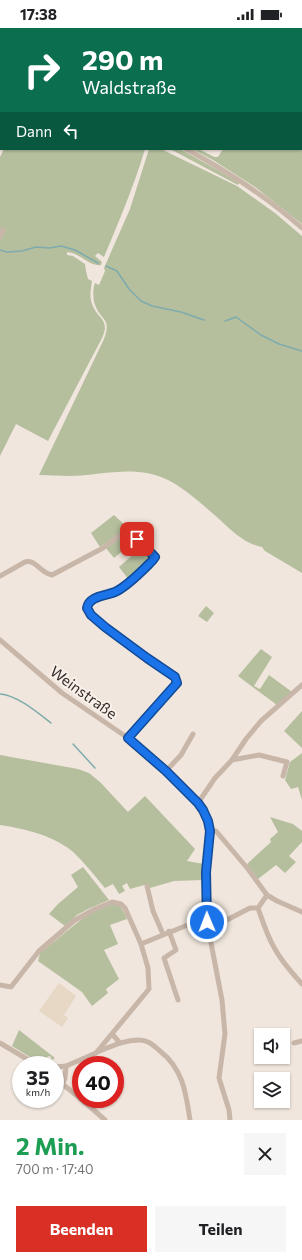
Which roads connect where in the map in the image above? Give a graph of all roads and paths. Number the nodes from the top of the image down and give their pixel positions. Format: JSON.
{"nodes":[{"id":1,"x":188,"y":150,"type":"edge"},
{"id":2,"x":302,"y":228,"type":"edge"},
{"id":3,"x":3,"y":230,"type":"dead end"},
{"id":4,"x":0,"y":237,"type":"edge"},
{"id":5,"x":0,"y":576,"type":"edge"},
{"id":6,"x":0,"y":640,"type":"edge"},
{"id":7,"x":302,"y":685,"type":"edge"},
{"id":8,"x":193,"y":734,"type":"dead end"},
{"id":9,"x":128,"y":738,"type":"junction"},
{"id":10,"x":232,"y":760,"type":"junction"},
{"id":11,"x":166,"y":771,"type":"junction"},
{"id":12,"x":283,"y":776,"type":"dead end"},
{"id":13,"x":198,"y":803,"type":"junction"},
{"id":14,"x":210,"y":831,"type":"junction"},
{"id":15,"x":147,"y":886,"type":"dead end"},
{"id":16,"x":267,"y":895,"type":"junction"},
{"id":17,"x":258,"y":908,"type":"junction"},
{"id":18,"x":302,"y":912,"type":"edge"},
{"id":19,"x":207,"y":922,"type":"junction"},
{"id":20,"x":169,"y":931,"type":"junction"},
{"id":21,"x":163,"y":934,"type":"junction"},
{"id":22,"x":141,"y":944,"type":"junction"},
{"id":23,"x":302,"y":984,"type":"edge"},
{"id":24,"x":0,"y":985,"type":"edge"},
{"id":25,"x":178,"y":1000,"type":"dead end"},
{"id":26,"x":112,"y":1034,"type":"junction"},
{"id":27,"x":302,"y":1041,"type":"edge"},
{"id":28,"x":294,"y":1042,"type":"dead end"},
{"id":29,"x":0,"y":1043,"type":"edge"},
{"id":30,"x":120,"y":1043,"type":"junction"},
{"id":31,"x":96,"y":1053,"type":"junction"},
{"id":32,"x":22,"y":1056,"type":"edge"},
{"id":33,"x":66,"y":1066,"type":"joint"},
{"id":34,"x":64,"y":1080,"type":"edge"},
{"id":35,"x":64,"y":1084,"type":"edge"},
{"id":36,"x":72,"y":1091,"type":"edge"},
{"id":37,"x":91,"y":1108,"type":"edge"},
{"id":38,"x":105,"y":1120,"type":"edge"},
{"id":39,"x":190,"y":1120,"type":"edge"},
{"id":40,"x":230,"y":1120,"type":"edge"}],
"edges":[{"from":1,"to":2,"type":"street"},
{"from":3,"to":4,"type":"street"},
{"from":5,"to":9,"type":"street"},
{"from":6,"to":9,"type":"street","name":"Weinstraße"},
{"from":7,"to":10,"type":"street"},
{"from":8,"to":11,"type":"street"},
{"from":9,"to":11,"type":"street","name":"Weinstraße"},
{"from":10,"to":12,"type":"street"},
{"from":10,"to":13,"type":"street"},
{"from":11,"to":13,"type":"street","name":"Weinstraße"},
{"from":13,"to":14,"type":"street","name":"Weinstraße"},
{"from":14,"to":16,"type":"street"},
{"from":14,"to":19,"type":"street","name":"Weinstraße"},
{"from":15,"to":21,"type":"street"},
{"from":16,"to":17,"type":"street"},
{"from":16,"to":18,"type":"street"},
{"from":17,"to":19,"type":"street"},
{"from":17,"to":23,"type":"street"},
{"from":19,"to":20,"type":"street"},
{"from":19,"to":40,"type":"street","name":"Weinstraße"},
{"from":20,"to":21,"type":"street"},
{"from":20,"to":25,"type":"street"},
{"from":21,"to":22,"type":"street"},
{"from":22,"to":24,"type":"street"},
{"from":22,"to":26,"type":"street"},
{"from":26,"to":30,"type":"street"},
{"from":26,"to":31,"type":"street"},
{"from":27,"to":28,"type":"street"},
{"from":29,"to":32,"type":"street"},
{"from":30,"to":31,"type":"street"},
{"from":30,"to":39,"type":"street"},
{"from":31,"to":33,"type":"street"},
{"from":33,"to":34,"type":"street"},
{"from":35,"to":36,"type":"street"},
{"from":37,"to":38,"type":"street"}]}
